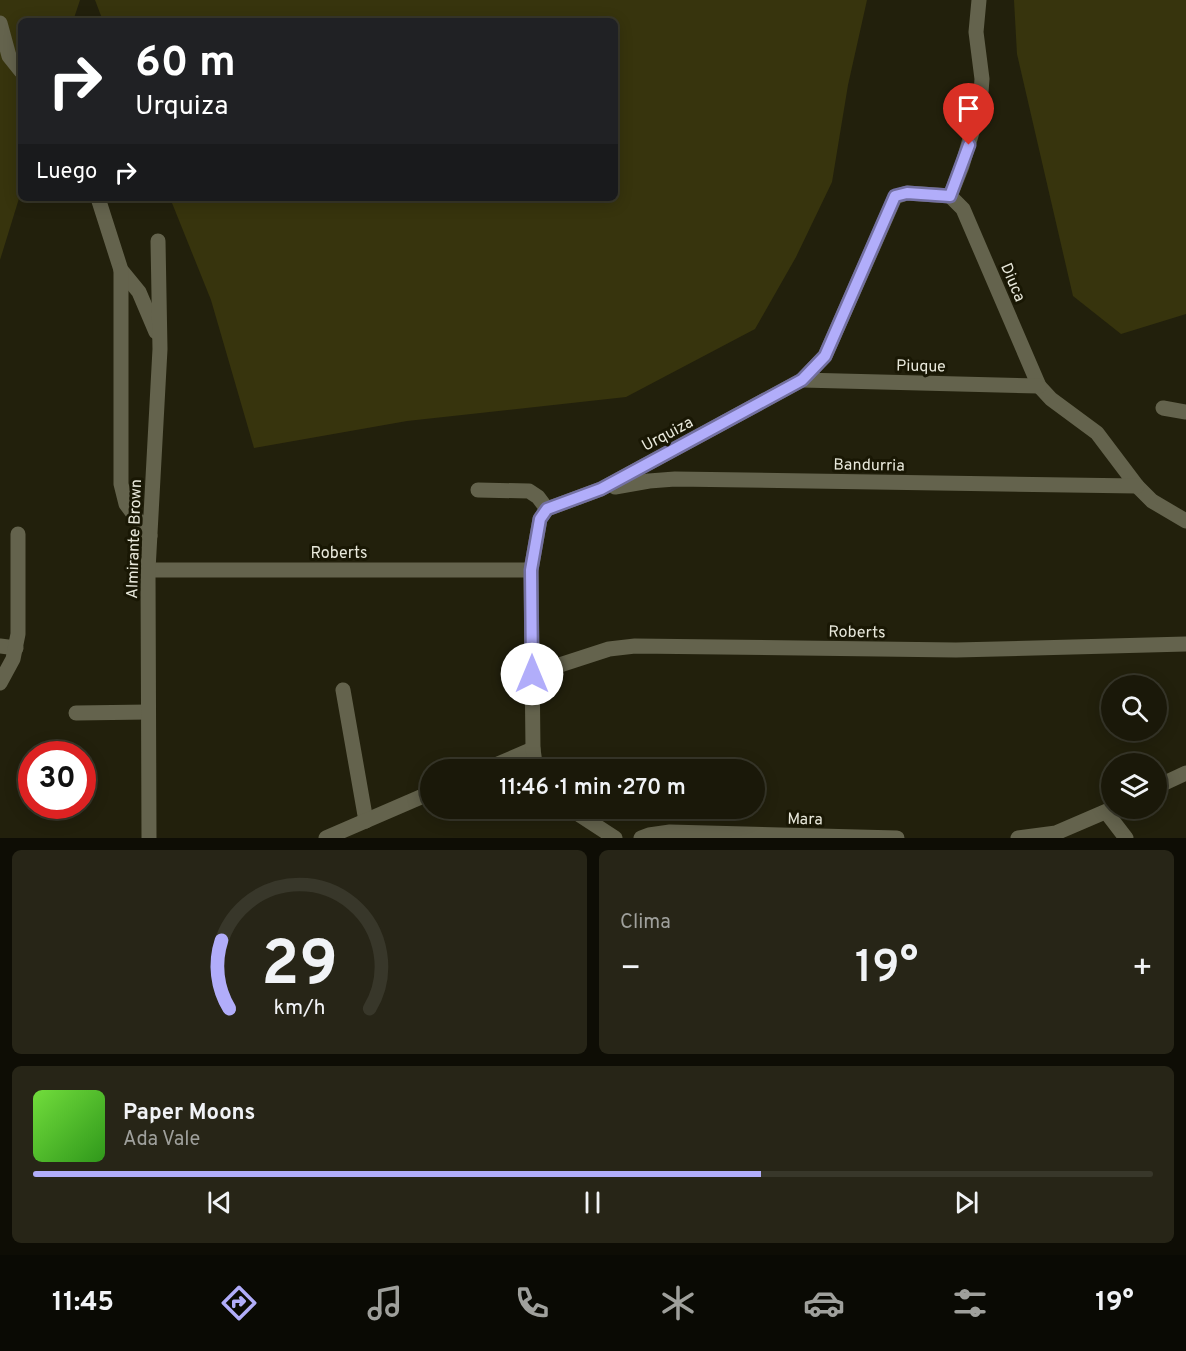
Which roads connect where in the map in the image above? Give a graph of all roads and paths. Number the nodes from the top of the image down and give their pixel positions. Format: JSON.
{"nodes":[{"id":1,"x":979,"y":0,"type":"edge"},
{"id":2,"x":0,"y":22,"type":"edge"},
{"id":3,"x":18,"y":67,"type":"edge"},
{"id":4,"x":950,"y":196,"type":"junction"},
{"id":5,"x":99,"y":201,"type":"edge"},
{"id":6,"x":158,"y":241,"type":"dead end"},
{"id":7,"x":121,"y":270,"type":"junction"},
{"id":8,"x":160,"y":349,"type":"junction"},
{"id":9,"x":802,"y":380,"type":"junction"},
{"id":10,"x":1039,"y":386,"type":"junction"},
{"id":11,"x":1163,"y":408,"type":"dead end"},
{"id":12,"x":1186,"y":412,"type":"edge"},
{"id":13,"x":1137,"y":486,"type":"junction"},
{"id":14,"x":601,"y":489,"type":"junction"},
{"id":15,"x":478,"y":490,"type":"dead end"},
{"id":16,"x":547,"y":509,"type":"junction"},
{"id":17,"x":1186,"y":521,"type":"edge"},
{"id":18,"x":18,"y":534,"type":"dead end"},
{"id":19,"x":150,"y":537,"type":"junction"},
{"id":20,"x":148,"y":570,"type":"junction"},
{"id":21,"x":531,"y":570,"type":"junction"},
{"id":22,"x":1186,"y":644,"type":"edge"},
{"id":23,"x":0,"y":646,"type":"edge"},
{"id":24,"x":16,"y":648,"type":"junction"},
{"id":25,"x":532,"y":674,"type":"junction"},
{"id":26,"x":0,"y":683,"type":"edge"},
{"id":27,"x":343,"y":690,"type":"dead end"},
{"id":28,"x":148,"y":712,"type":"junction"},
{"id":29,"x":76,"y":713,"type":"dead end"},
{"id":30,"x":533,"y":749,"type":"junction"},
{"id":31,"x":510,"y":759,"type":"edge"},
{"id":32,"x":534,"y":759,"type":"edge"},
{"id":33,"x":1186,"y":773,"type":"edge"},
{"id":34,"x":1167,"y":782,"type":"edge"},
{"id":35,"x":420,"y":797,"type":"edge"},
{"id":36,"x":1101,"y":814,"type":"edge"},
{"id":37,"x":586,"y":819,"type":"edge"},
{"id":38,"x":1115,"y":819,"type":"edge"},
{"id":39,"x":366,"y":821,"type":"junction"},
{"id":40,"x":149,"y":838,"type":"edge"},
{"id":41,"x":326,"y":838,"type":"edge"},
{"id":42,"x":615,"y":838,"type":"edge"},
{"id":43,"x":641,"y":838,"type":"edge"},
{"id":44,"x":897,"y":838,"type":"edge"},
{"id":45,"x":1018,"y":838,"type":"edge"},
{"id":46,"x":1126,"y":838,"type":"edge"}],
"edges":[{"from":1,"to":4,"type":"street"},
{"from":2,"to":3,"type":"street"},
{"from":4,"to":9,"type":"street","name":"Urquiza"},
{"from":4,"to":10,"type":"street","name":"Diuca"},
{"from":5,"to":7,"type":"street"},
{"from":6,"to":8,"type":"street","name":"Almirante Brown"},
{"from":7,"to":8,"type":"street"},
{"from":7,"to":19,"type":"street"},
{"from":8,"to":19,"type":"street","name":"Almirante Brown"},
{"from":9,"to":10,"type":"street","name":"Piuque"},
{"from":9,"to":14,"type":"street","name":"Urquiza"},
{"from":10,"to":13,"type":"street","name":"Diuca"},
{"from":11,"to":12,"type":"street"},
{"from":13,"to":14,"type":"street","name":"Bandurria"},
{"from":13,"to":17,"type":"street","name":"Diuca"},
{"from":14,"to":16,"type":"street","name":"Urquiza"},
{"from":15,"to":16,"type":"street"},
{"from":16,"to":21,"type":"street"},
{"from":18,"to":24,"type":"street"},
{"from":19,"to":20,"type":"street","name":"Almirante Brown"},
{"from":20,"to":21,"type":"street","name":"Roberts"},
{"from":20,"to":28,"type":"street","name":"Almirante Brown"},
{"from":21,"to":25,"type":"street"},
{"from":22,"to":25,"type":"street","name":"Roberts"},
{"from":23,"to":24,"type":"street"},
{"from":24,"to":26,"type":"street"},
{"from":25,"to":30,"type":"street"},
{"from":27,"to":39,"type":"street"},
{"from":28,"to":29,"type":"street"},
{"from":28,"to":40,"type":"street","name":"Almirante Brown"},
{"from":30,"to":31,"type":"street"},
{"from":30,"to":32,"type":"street"},
{"from":33,"to":34,"type":"street"},
{"from":35,"to":39,"type":"street"},
{"from":36,"to":45,"type":"street"},
{"from":37,"to":42,"type":"street"},
{"from":38,"to":46,"type":"street"},
{"from":39,"to":41,"type":"street"},
{"from":43,"to":44,"type":"street","name":"Mara"}]}
